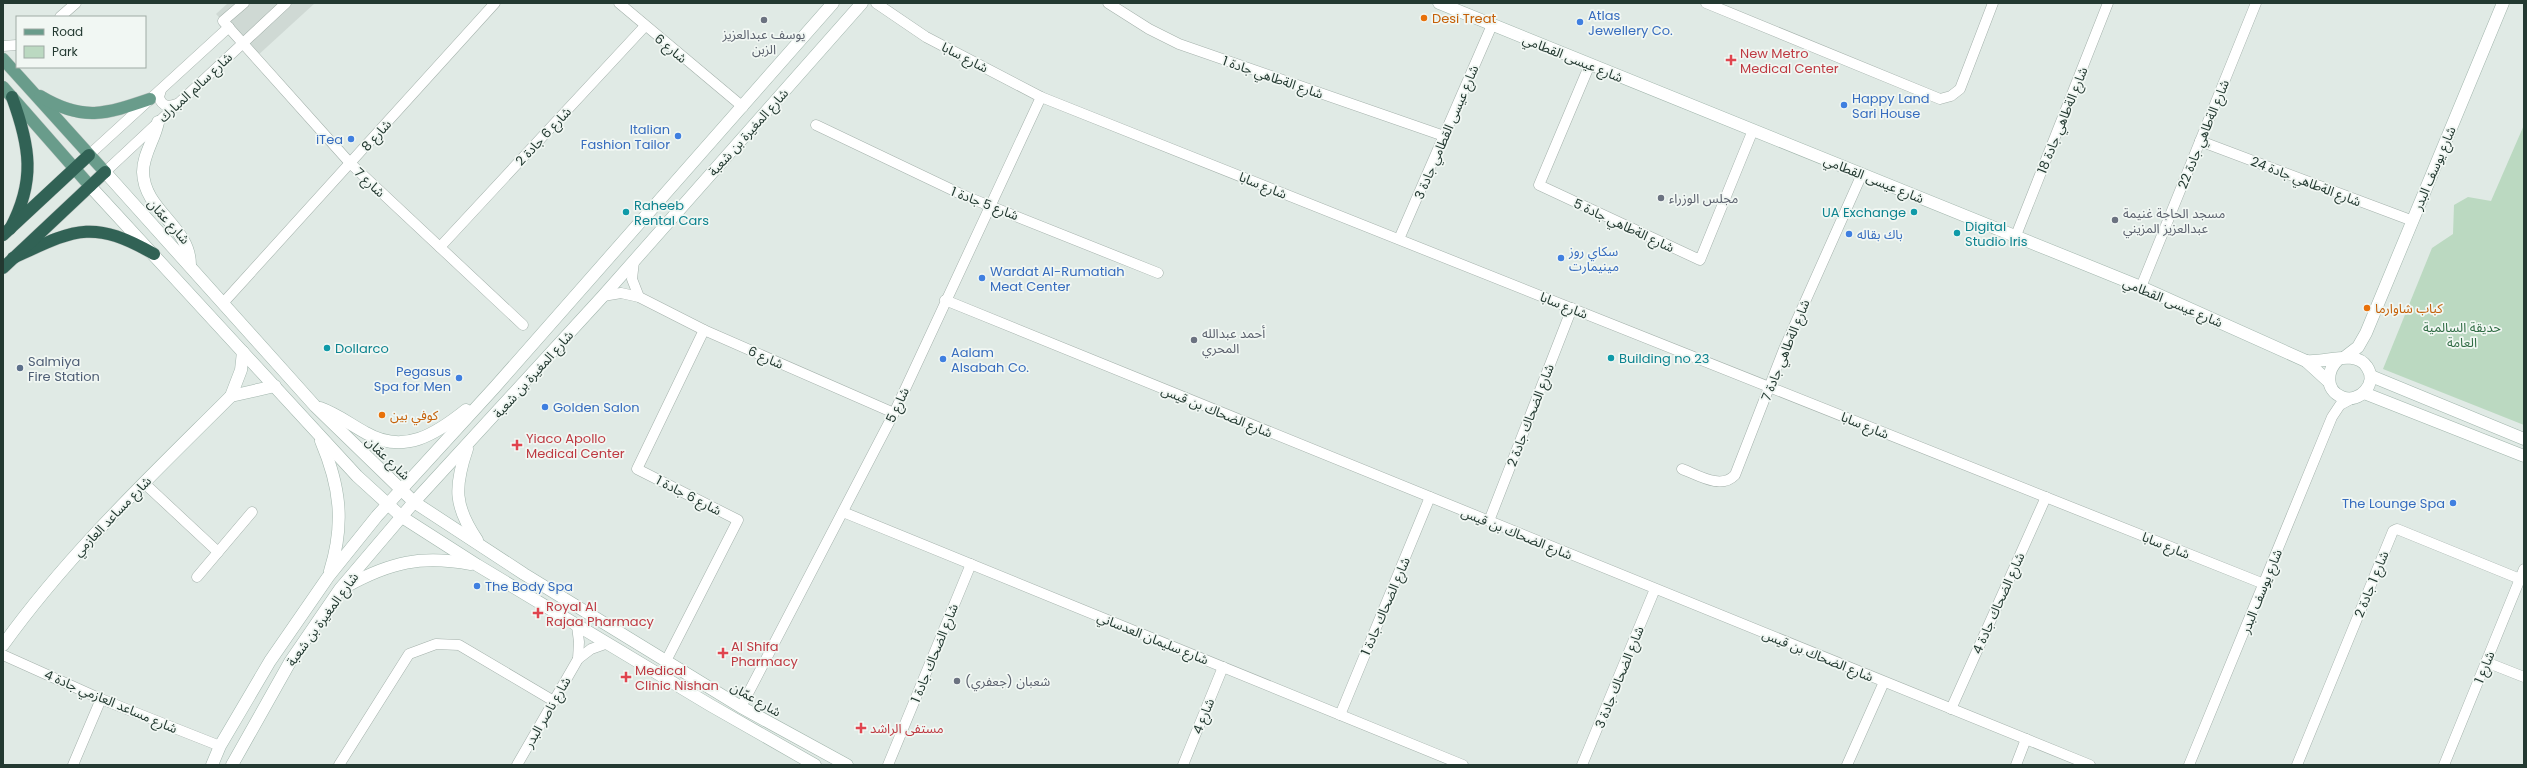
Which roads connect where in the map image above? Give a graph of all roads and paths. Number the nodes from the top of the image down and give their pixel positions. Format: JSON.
{"nodes":[{"id":1,"x":76,"y":3,"type":"edge"},
{"id":2,"x":244,"y":3,"type":"edge"},
{"id":3,"x":286,"y":3,"type":"edge"},
{"id":4,"x":495,"y":3,"type":"edge"},
{"id":5,"x":619,"y":3,"type":"edge"},
{"id":6,"x":833,"y":3,"type":"edge"},
{"id":7,"x":862,"y":3,"type":"edge"},
{"id":8,"x":876,"y":3,"type":"edge"},
{"id":9,"x":1108,"y":3,"type":"edge"},
{"id":10,"x":1439,"y":3,"type":"edge"},
{"id":11,"x":1706,"y":3,"type":"edge"},
{"id":12,"x":1993,"y":3,"type":"edge"},
{"id":13,"x":2108,"y":3,"type":"edge"},
{"id":14,"x":2256,"y":3,"type":"edge"},
{"id":15,"x":2503,"y":3,"type":"edge"},
{"id":16,"x":61,"y":16,"type":"edge"},
{"id":17,"x":1492,"y":25,"type":"junction"},
{"id":18,"x":645,"y":26,"type":"junction"},
{"id":19,"x":229,"y":27,"type":"junction"},
{"id":20,"x":242,"y":42,"type":"junction"},
{"id":21,"x":16,"y":45,"type":"edge"},
{"id":22,"x":3,"y":46,"type":"edge"},
{"id":23,"x":3,"y":59,"type":"edge"},
{"id":24,"x":1590,"y":64,"type":"junction"},
{"id":25,"x":3,"y":87,"type":"edge"},
{"id":26,"x":31,"y":90,"type":"junction"},
{"id":27,"x":161,"y":90,"type":"junction"},
{"id":28,"x":12,"y":97,"type":"junction"},
{"id":29,"x":1041,"y":97,"type":"junction"},
{"id":30,"x":150,"y":99,"type":"junction"},
{"id":31,"x":177,"y":104,"type":"junction"},
{"id":32,"x":743,"y":107,"type":"junction"},
{"id":33,"x":158,"y":122,"type":"junction"},
{"id":34,"x":816,"y":125,"type":"dead end"},
{"id":35,"x":1753,"y":130,"type":"junction"},
{"id":36,"x":1444,"y":136,"type":"junction"},
{"id":37,"x":2200,"y":141,"type":"junction"},
{"id":38,"x":89,"y":155,"type":"junction"},
{"id":39,"x":350,"y":163,"type":"junction"},
{"id":40,"x":75,"y":169,"type":"junction"},
{"id":41,"x":105,"y":172,"type":"junction"},
{"id":42,"x":1862,"y":174,"type":"junction"},
{"id":43,"x":90,"y":186,"type":"junction"},
{"id":44,"x":990,"y":205,"type":"junction"},
{"id":45,"x":2413,"y":220,"type":"junction"},
{"id":46,"x":6,"y":232,"type":"edge"},
{"id":47,"x":2015,"y":238,"type":"junction"},
{"id":48,"x":1399,"y":239,"type":"junction"},
{"id":49,"x":440,"y":247,"type":"junction"},
{"id":50,"x":154,"y":254,"type":"junction"},
{"id":51,"x":13,"y":258,"type":"junction"},
{"id":52,"x":634,"y":260,"type":"junction"},
{"id":53,"x":190,"y":265,"type":"junction"},
{"id":54,"x":3,"y":268,"type":"edge"},
{"id":55,"x":1158,"y":273,"type":"dead end"},
{"id":56,"x":2141,"y":288,"type":"junction"},
{"id":57,"x":603,"y":296,"type":"junction"},
{"id":58,"x":639,"y":297,"type":"junction"},
{"id":59,"x":945,"y":300,"type":"junction"},
{"id":60,"x":224,"y":302,"type":"junction"},
{"id":61,"x":1572,"y":308,"type":"junction"},
{"id":62,"x":523,"y":325,"type":"dead end"},
{"id":63,"x":704,"y":330,"type":"junction"},
{"id":64,"x":2366,"y":333,"type":"junction"},
{"id":65,"x":242,"y":352,"type":"junction"},
{"id":66,"x":2342,"y":358,"type":"junction"},
{"id":67,"x":2306,"y":360,"type":"junction"},
{"id":68,"x":2370,"y":372,"type":"junction"},
{"id":69,"x":2330,"y":385,"type":"junction"},
{"id":70,"x":275,"y":386,"type":"junction"},
{"id":71,"x":495,"y":387,"type":"junction"},
{"id":72,"x":1770,"y":387,"type":"junction"},
{"id":73,"x":2364,"y":393,"type":"junction"},
{"id":74,"x":231,"y":396,"type":"junction"},
{"id":75,"x":2353,"y":398,"type":"junction"},
{"id":76,"x":315,"y":406,"type":"junction"},
{"id":77,"x":894,"y":413,"type":"junction"},
{"id":78,"x":2332,"y":417,"type":"junction"},
{"id":79,"x":316,"y":431,"type":"junction"},
{"id":80,"x":2524,"y":439,"type":"edge"},
{"id":81,"x":468,"y":445,"type":"junction"},
{"id":82,"x":2524,"y":456,"type":"edge"},
{"id":83,"x":1682,"y":469,"type":"dead end"},
{"id":84,"x":144,"y":483,"type":"junction"},
{"id":85,"x":400,"y":490,"type":"junction"},
{"id":86,"x":1430,"y":497,"type":"junction"},
{"id":87,"x":2046,"y":497,"type":"junction"},
{"id":88,"x":414,"y":502,"type":"junction"},
{"id":89,"x":387,"y":504,"type":"junction"},
{"id":90,"x":252,"y":512,"type":"dead end"},
{"id":91,"x":843,"y":512,"type":"junction"},
{"id":92,"x":402,"y":517,"type":"junction"},
{"id":93,"x":1489,"y":521,"type":"junction"},
{"id":94,"x":479,"y":545,"type":"junction"},
{"id":95,"x":218,"y":552,"type":"junction"},
{"id":96,"x":971,"y":564,"type":"junction"},
{"id":97,"x":477,"y":565,"type":"junction"},
{"id":98,"x":2522,"y":574,"type":"edge"},
{"id":99,"x":197,"y":577,"type":"dead end"},
{"id":100,"x":328,"y":577,"type":"junction"},
{"id":101,"x":2264,"y":584,"type":"junction"},
{"id":102,"x":340,"y":589,"type":"junction"},
{"id":103,"x":1655,"y":589,"type":"junction"},
{"id":104,"x":577,"y":626,"type":"junction"},
{"id":105,"x":606,"y":644,"type":"junction"},
{"id":106,"x":3,"y":646,"type":"edge"},
{"id":107,"x":3,"y":655,"type":"edge"},
{"id":108,"x":578,"y":659,"type":"junction"},
{"id":109,"x":666,"y":661,"type":"junction"},
{"id":110,"x":2486,"y":662,"type":"junction"},
{"id":111,"x":1223,"y":667,"type":"junction"},
{"id":112,"x":2524,"y":677,"type":"edge"},
{"id":113,"x":1884,"y":682,"type":"junction"},
{"id":114,"x":101,"y":700,"type":"junction"},
{"id":115,"x":552,"y":700,"type":"junction"},
{"id":116,"x":741,"y":707,"type":"junction"},
{"id":117,"x":1951,"y":709,"type":"junction"},
{"id":118,"x":1340,"y":715,"type":"junction"},
{"id":119,"x":2026,"y":739,"type":"junction"},
{"id":120,"x":220,"y":746,"type":"junction"},
{"id":121,"x":1449,"y":762,"type":"edge"},
{"id":122,"x":73,"y":765,"type":"edge"},
{"id":123,"x":212,"y":765,"type":"edge"},
{"id":124,"x":232,"y":765,"type":"edge"},
{"id":125,"x":339,"y":765,"type":"edge"},
{"id":126,"x":517,"y":765,"type":"edge"},
{"id":127,"x":815,"y":765,"type":"edge"},
{"id":128,"x":847,"y":765,"type":"edge"},
{"id":129,"x":888,"y":765,"type":"edge"},
{"id":130,"x":1183,"y":765,"type":"edge"},
{"id":131,"x":1463,"y":765,"type":"edge"},
{"id":132,"x":1582,"y":765,"type":"edge"},
{"id":133,"x":1847,"y":765,"type":"edge"},
{"id":134,"x":2016,"y":765,"type":"edge"},
{"id":135,"x":2090,"y":765,"type":"edge"},
{"id":136,"x":2189,"y":765,"type":"edge"},
{"id":137,"x":2297,"y":765,"type":"edge"},
{"id":138,"x":2444,"y":765,"type":"edge"}],
"edges":[{"from":1,"to":16,"type":"street"},
{"from":2,"to":19,"type":"street"},
{"from":3,"to":20,"type":"street","name":"شارع سالم المبارك"},
{"from":4,"to":39,"type":"street","name":"شارع 8"},
{"from":5,"to":18,"type":"street","name":"شارع 6"},
{"from":6,"to":32,"type":"main road","name":"شارع المغيرة بن شعبة"},
{"from":7,"to":52,"type":"main road","name":"شارع المغيرة بن شعبة"},
{"from":8,"to":29,"type":"street","name":"شارع سابا"},
{"from":9,"to":36,"type":"street","name":"شارع الةطاهي جادة 1"},
{"from":10,"to":17,"type":"main road","name":"شارع عيسى القطامي"},
{"from":11,"to":12,"type":"street"},
{"from":13,"to":47,"type":"street","name":"شارع الةطاهي جادة 18"},
{"from":14,"to":37,"type":"street","name":"شارع الةطاهي جادة 22"},
{"from":15,"to":45,"type":"main road","name":"شارع يوسف البدر"},
{"from":17,"to":24,"type":"main road","name":"شارع عيسى القطامي"},
{"from":17,"to":36,"type":"street","name":"شارع عيسى القطامي جادة 3"},
{"from":18,"to":32,"type":"street","name":"شارع 6"},
{"from":18,"to":49,"type":"street","name":"شارع 6 جادة 2"},
{"from":19,"to":20,"type":"street","name":"شارع 7"},
{"from":19,"to":27,"type":"street","name":"شارع سالم المبارك"},
{"from":20,"to":31,"type":"street","name":"شارع سالم المبارك"},
{"from":20,"to":39,"type":"street","name":"شارع 7"},
{"from":21,"to":22,"type":"street"},
{"from":23,"to":26,"type":"main road","name":"شارع عمّان"},
{"from":24,"to":35,"type":"main road","name":"شارع عيسى القطامي"},
{"from":24,"to":35,"type":"street","name":"شارع الةطاهي جادة 5"},
{"from":25,"to":28,"type":"main road"},
{"from":26,"to":30,"type":"main road"},
{"from":26,"to":38,"type":"main road","name":"شارع عمّان"},
{"from":27,"to":30,"type":"street","name":"شارع سالم المبارك"},
{"from":27,"to":31,"type":"street"},
{"from":28,"to":40,"type":"main road"},
{"from":28,"to":46,"type":"highway"},
{"from":29,"to":44,"type":"street","name":"شارع 5"},
{"from":29,"to":48,"type":"street","name":"شارع سابا"},
{"from":30,"to":38,"type":"street","name":"شارع سالم المبارك"},
{"from":31,"to":33,"type":"street","name":"شارع سالم المبارك"},
{"from":32,"to":71,"type":"main road","name":"شارع المغيرة بن شعبة"},
{"from":33,"to":41,"type":"street","name":"شارع سالم المبارك"},
{"from":33,"to":53,"type":"main road"},
{"from":34,"to":44,"type":"street","name":"شارع 5 جادة 1"},
{"from":35,"to":42,"type":"main road","name":"شارع عيسى القطامي"},
{"from":36,"to":48,"type":"street","name":"شارع عيسى القطامي جادة 3"},
{"from":37,"to":45,"type":"street","name":"شارع الةطاهي جادة 24"},
{"from":37,"to":56,"type":"street","name":"شارع الةطاهي جادة 22"},
{"from":38,"to":40,"type":"highway"},
{"from":38,"to":41,"type":"main road","name":"شارع عمّان"},
{"from":39,"to":49,"type":"street","name":"شارع 7"},
{"from":39,"to":60,"type":"street","name":"شارع 8"},
{"from":40,"to":43,"type":"main road"},
{"from":40,"to":46,"type":"highway"},
{"from":41,"to":43,"type":"highway"},
{"from":41,"to":53,"type":"main road","name":"شارع عمّان"},
{"from":42,"to":47,"type":"main road","name":"شارع عيسى القطامي"},
{"from":42,"to":72,"type":"street","name":"شارع الةطاهي جادة 7"},
{"from":43,"to":50,"type":"main road"},
{"from":43,"to":51,"type":"highway"},
{"from":44,"to":55,"type":"street","name":"شارع 5 جادة 1"},
{"from":44,"to":59,"type":"street","name":"شارع 5"},
{"from":45,"to":64,"type":"main road","name":"شارع يوسف البدر"},
{"from":47,"to":56,"type":"main road","name":"شارع عيسى القطامي"},
{"from":48,"to":61,"type":"street","name":"شارع سابا"},
{"from":49,"to":62,"type":"street","name":"شارع 7"},
{"from":50,"to":51,"type":"highway"},
{"from":50,"to":65,"type":"main road"},
{"from":51,"to":54,"type":"highway"},
{"from":52,"to":57,"type":"main road","name":"شارع المغيرة بن شعبة"},
{"from":52,"to":58,"type":"street"},
{"from":53,"to":60,"type":"main road","name":"شارع عمّان"},
{"from":56,"to":67,"type":"main road","name":"شارع عيسى القطامي"},
{"from":57,"to":58,"type":"street","name":"شارع 6"},
{"from":57,"to":81,"type":"main road","name":"شارع المغيرة بن شعبة"},
{"from":58,"to":63,"type":"street","name":"شارع 6"},
{"from":59,"to":77,"type":"street","name":"شارع 5"},
{"from":59,"to":86,"type":"street","name":"شارع الضحاك بن قيس"},
{"from":60,"to":76,"type":"main road","name":"شارع عمّان"},
{"from":61,"to":72,"type":"street","name":"شارع سابا"},
{"from":61,"to":93,"type":"street","name":"شارع الضحاك جادة 2"},
{"from":63,"to":77,"type":"street","name":"شارع 6"},
{"from":63,"to":109,"type":"street","name":"شارع 6 جادة 1"},
{"from":64,"to":66,"type":"main road","name":"شارع يوسف البدر"},
{"from":64,"to":68,"type":"main road","name":"شارع يوسف البدر"},
{"from":65,"to":70,"type":"main road"},
{"from":65,"to":74,"type":"main road","name":"شارع مساعد العازمي"},
{"from":66,"to":67,"type":"main road","name":"شارع عيسى القطامي"},
{"from":66,"to":68,"type":"main road"},
{"from":66,"to":69,"type":"main road"},
{"from":67,"to":69,"type":"main road","name":"شارع عيسى القطامي"},
{"from":68,"to":73,"type":"main road"},
{"from":68,"to":80,"type":"main road"},
{"from":69,"to":75,"type":"main road"},
{"from":69,"to":78,"type":"street","name":"شارع يوسف البدر"},
{"from":70,"to":74,"type":"main road"},
{"from":70,"to":79,"type":"main road"},
{"from":71,"to":76,"type":"main road"},
{"from":71,"to":85,"type":"main road","name":"شارع المغيرة بن شعبة"},
{"from":72,"to":83,"type":"street","name":"شارع الةطاهي جادة 7"},
{"from":72,"to":87,"type":"street","name":"شارع سابا"},
{"from":73,"to":75,"type":"main road"},
{"from":73,"to":82,"type":"main road"},
{"from":74,"to":84,"type":"main road","name":"شارع مساعد العازمي"},
{"from":75,"to":78,"type":"street","name":"شارع يوسف البدر"},
{"from":76,"to":85,"type":"main road","name":"شارع عمّان"},
{"from":77,"to":91,"type":"street","name":"شارع 5"},
{"from":78,"to":101,"type":"street","name":"شارع يوسف البدر"},
{"from":79,"to":89,"type":"main road"},
{"from":79,"to":100,"type":"main road"},
{"from":81,"to":88,"type":"main road","name":"شارع المغيرة بن شعبة"},
{"from":81,"to":94,"type":"main road"},
{"from":84,"to":95,"type":"street"},
{"from":84,"to":106,"type":"main road","name":"شارع مساعد العازمي"},
{"from":85,"to":88,"type":"main road","name":"شارع عمّان"},
{"from":85,"to":89,"type":"main road","name":"شارع المغيرة بن شعبة"},
{"from":86,"to":93,"type":"street","name":"شارع الضحاك بن قيس"},
{"from":86,"to":118,"type":"street","name":"شارع الضحاك جادة 1"},
{"from":87,"to":101,"type":"street","name":"شارع سابا"},
{"from":87,"to":117,"type":"street","name":"شارع الضحاك جادة 4"},
{"from":88,"to":92,"type":"main road","name":"شارع المغيرة بن شعبة"},
{"from":88,"to":94,"type":"main road","name":"شارع عمّان"},
{"from":89,"to":92,"type":"main road"},
{"from":89,"to":100,"type":"main road","name":"شارع المغيرة بن شعبة"},
{"from":90,"to":95,"type":"street"},
{"from":91,"to":96,"type":"street","name":"شارع سليمان العدساني"},
{"from":91,"to":116,"type":"street","name":"شارع 5"},
{"from":92,"to":97,"type":"main road"},
{"from":92,"to":102,"type":"main road","name":"شارع المغيرة بن شعبة"},
{"from":93,"to":103,"type":"street","name":"شارع الضحاك بن قيس"},
{"from":94,"to":109,"type":"main road","name":"شارع عمّان"},
{"from":95,"to":99,"type":"street"},
{"from":96,"to":111,"type":"street","name":"شارع سليمان العدساني"},
{"from":96,"to":129,"type":"street","name":"شارع الضحاك جادة 1"},
{"from":97,"to":102,"type":"main road"},
{"from":97,"to":104,"type":"main road"},
{"from":98,"to":110,"type":"street","name":"شارع 1"},
{"from":98,"to":137,"type":"street","name":"شارع 1 جادة 2"},
{"from":100,"to":120,"type":"main road","name":"شارع المغيرة بن شعبة"},
{"from":101,"to":136,"type":"street","name":"شارع يوسف البدر"},
{"from":102,"to":124,"type":"main road","name":"شارع المغيرة بن شعبة"},
{"from":103,"to":113,"type":"street","name":"شارع الضحاك بن قيس"},
{"from":103,"to":132,"type":"street","name":"شارع الضحاك جادة 3"},
{"from":104,"to":105,"type":"main road"},
{"from":104,"to":108,"type":"street"},
{"from":105,"to":108,"type":"street","name":"شارع ناصر البدر"},
{"from":105,"to":127,"type":"main road"},
{"from":107,"to":114,"type":"street","name":"شارع مساعد العازمي جادة 4"},
{"from":108,"to":115,"type":"street","name":"شارع ناصر البدر"},
{"from":109,"to":116,"type":"main road","name":"شارع عمّان"},
{"from":110,"to":112,"type":"street"},
{"from":110,"to":138,"type":"street","name":"شارع 1"},
{"from":111,"to":118,"type":"street","name":"شارع سليمان العدساني"},
{"from":111,"to":130,"type":"street","name":"شارع 4"},
{"from":113,"to":117,"type":"street","name":"شارع الضحاك بن قيس"},
{"from":113,"to":133,"type":"street"},
{"from":114,"to":120,"type":"street","name":"شارع مساعد العازمي جادة 4"},
{"from":114,"to":122,"type":"street"},
{"from":115,"to":125,"type":"street"},
{"from":115,"to":126,"type":"street","name":"شارع ناصر البدر"},
{"from":116,"to":128,"type":"main road","name":"شارع عمّان"},
{"from":117,"to":119,"type":"street","name":"شارع الضحاك بن قيس"},
{"from":118,"to":121,"type":"street","name":"شارع سليمان العدساني"},
{"from":119,"to":134,"type":"street"},
{"from":119,"to":135,"type":"street","name":"شارع الضحاك بن قيس"},
{"from":120,"to":123,"type":"main road","name":"شارع المغيرة بن شعبة"},
{"from":121,"to":131,"type":"street","name":"شارع سليمان العدساني"}]}
